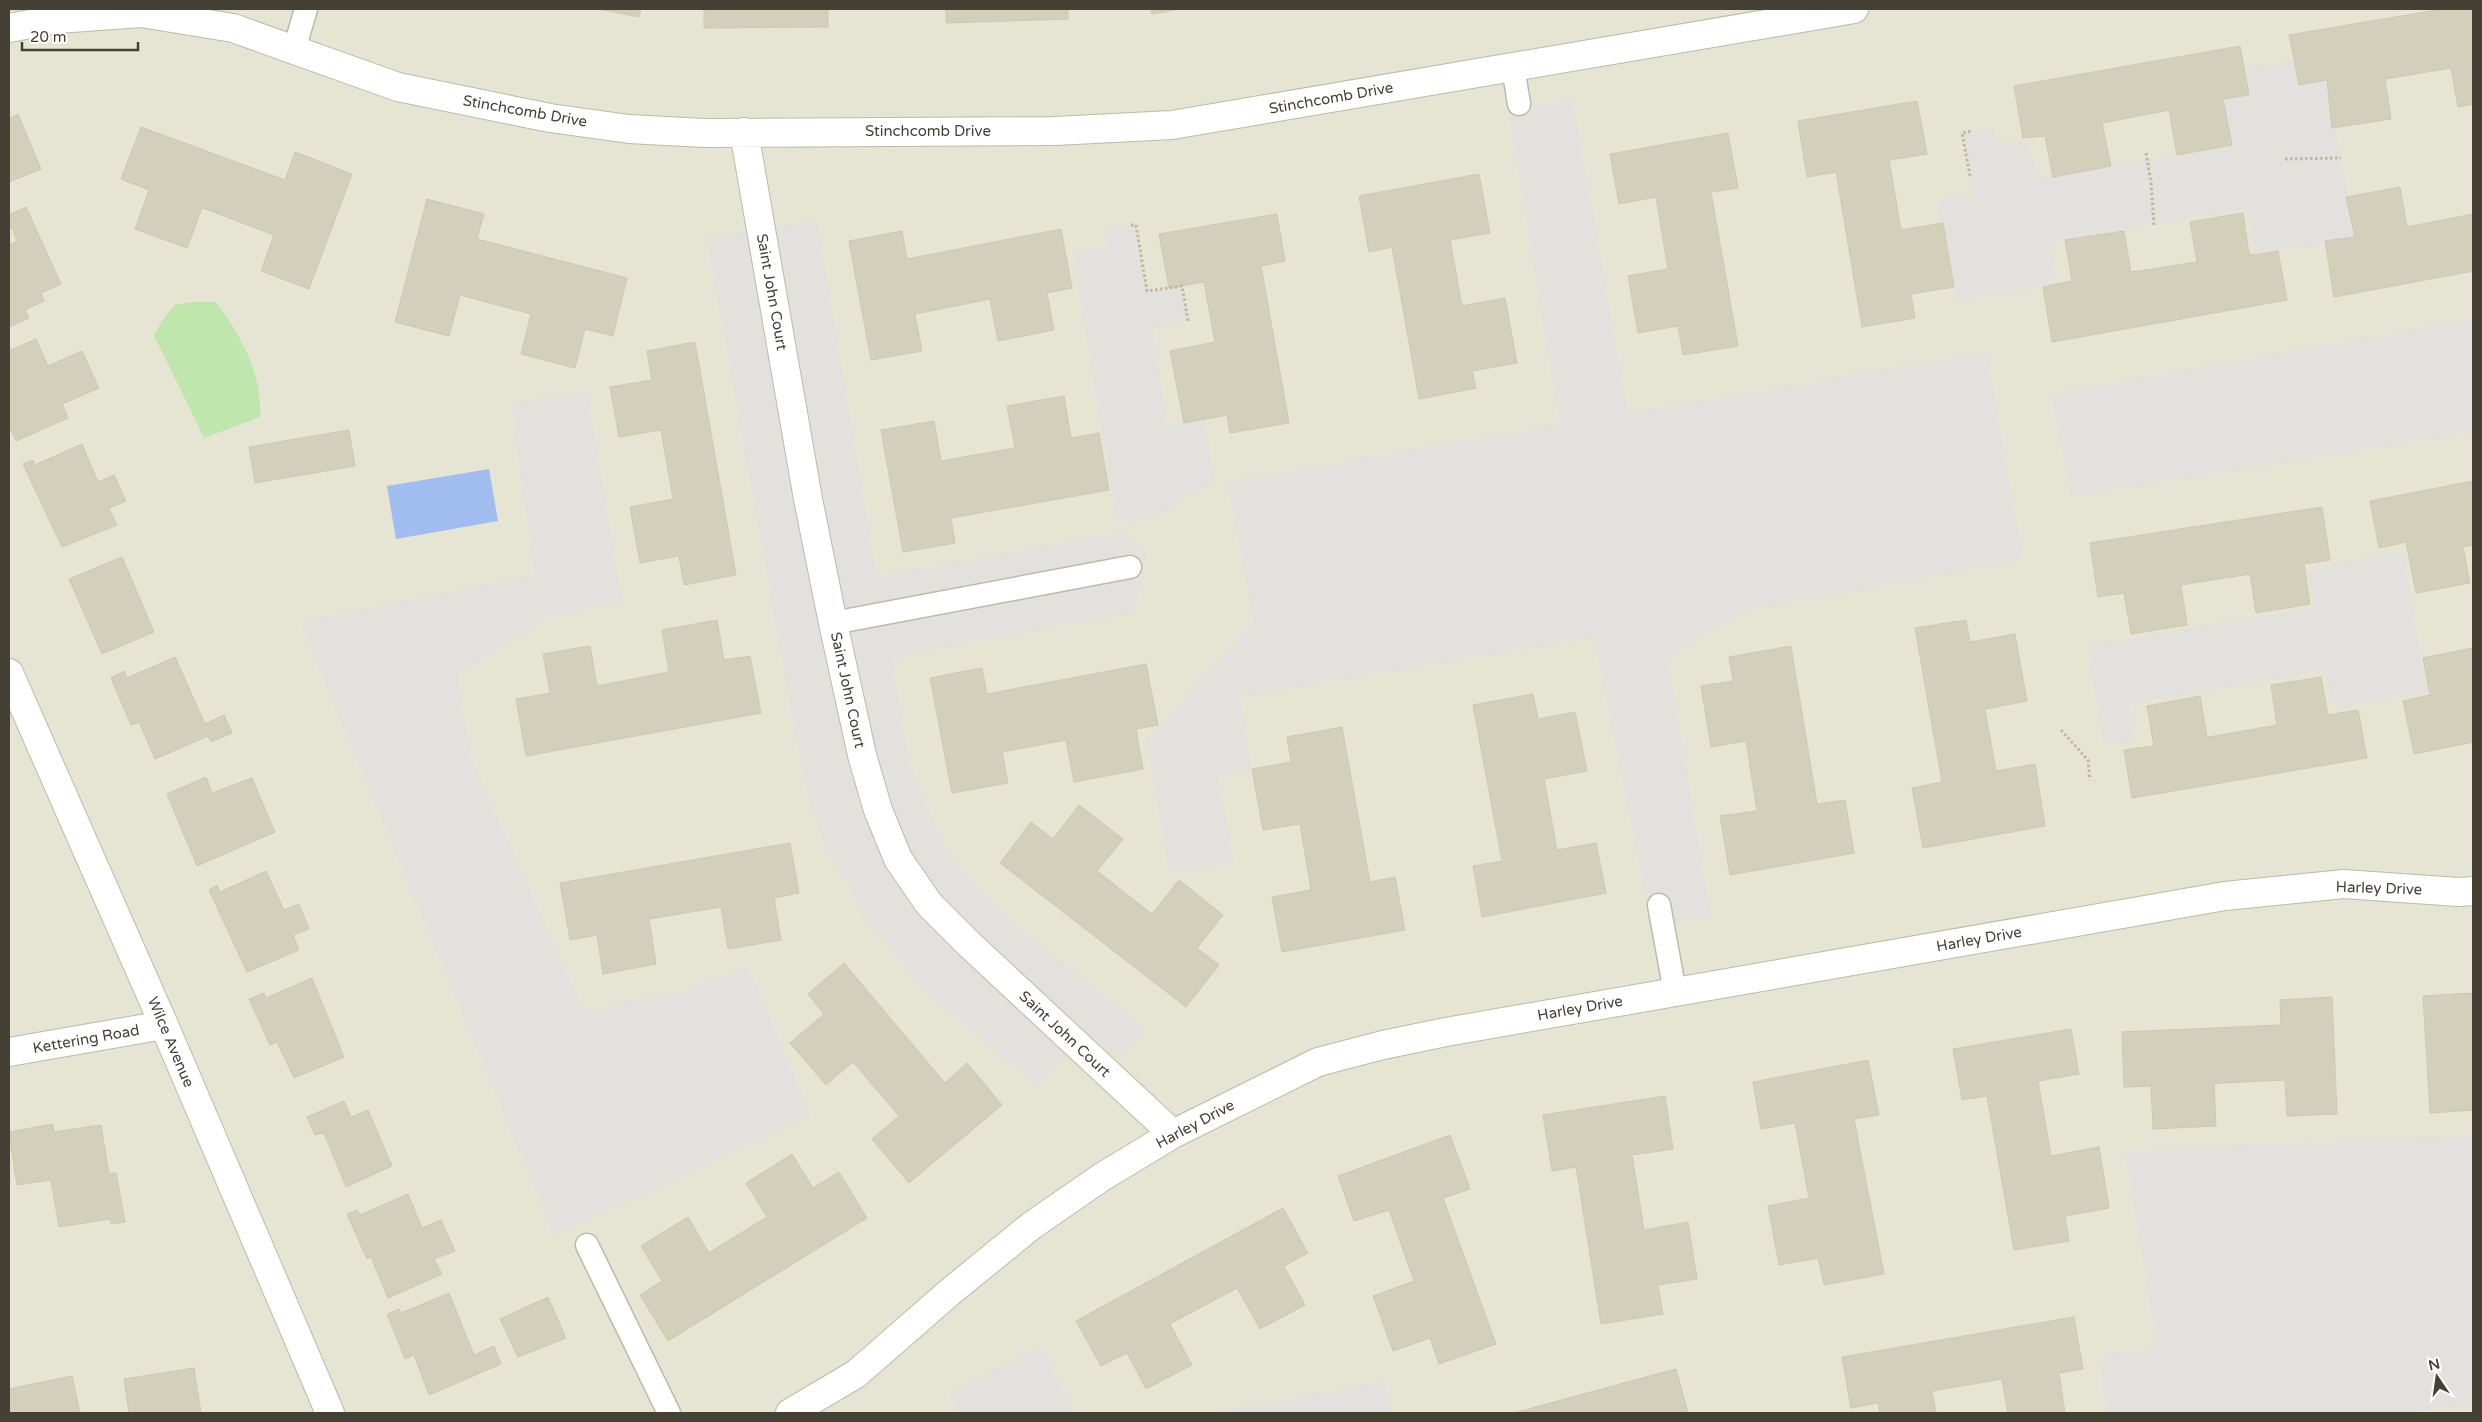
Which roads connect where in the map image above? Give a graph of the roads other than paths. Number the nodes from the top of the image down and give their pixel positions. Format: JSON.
{"nodes":[{"id":1,"x":306,"y":9,"type":"edge"},
{"id":2,"x":1854,"y":9,"type":"edge"},
{"id":3,"x":9,"y":28,"type":"edge"},
{"id":4,"x":294,"y":50,"type":"junction"},
{"id":5,"x":1512,"y":67,"type":"junction"},
{"id":6,"x":1519,"y":104,"type":"dead end"},
{"id":7,"x":744,"y":132,"type":"junction"},
{"id":8,"x":1130,"y":567,"type":"dead end"},
{"id":9,"x":833,"y":623,"type":"junction"},
{"id":10,"x":9,"y":673,"type":"edge"},
{"id":11,"x":2473,"y":891,"type":"edge"},
{"id":12,"x":1658,"y":905,"type":"dead end"},
{"id":13,"x":1675,"y":992,"type":"junction"},
{"id":14,"x":164,"y":1025,"type":"junction"},
{"id":15,"x":9,"y":1052,"type":"edge"},
{"id":16,"x":1173,"y":1134,"type":"junction"},
{"id":17,"x":587,"y":1245,"type":"dead end"},
{"id":18,"x":330,"y":1413,"type":"edge"},
{"id":19,"x":668,"y":1413,"type":"edge"},
{"id":20,"x":790,"y":1413,"type":"edge"}],
"edges":[{"from":1,"to":4,"type":"lane"},
{"from":2,"to":5,"type":"street","name":"Stinchcomb Drive"},
{"from":3,"to":4,"type":"street","name":"Stinchcomb Drive"},
{"from":4,"to":7,"type":"street","name":"Stinchcomb Drive"},
{"from":5,"to":6,"type":"lane"},
{"from":5,"to":7,"type":"street","name":"Stinchcomb Drive"},
{"from":7,"to":9,"type":"street","name":"Saint John Court"},
{"from":8,"to":9,"type":"lane"},
{"from":9,"to":16,"type":"street","name":"Saint John Court"},
{"from":10,"to":14,"type":"street","name":"Wilce Avenue"},
{"from":11,"to":13,"type":"street","name":"Harley Drive"},
{"from":12,"to":13,"type":"lane"},
{"from":13,"to":16,"type":"street","name":"Harley Drive"},
{"from":14,"to":15,"type":"street","name":"Kettering Road"},
{"from":14,"to":18,"type":"street","name":"Wilce Avenue"},
{"from":16,"to":20,"type":"street","name":"Harley Drive"},
{"from":17,"to":19,"type":"lane"}]}
